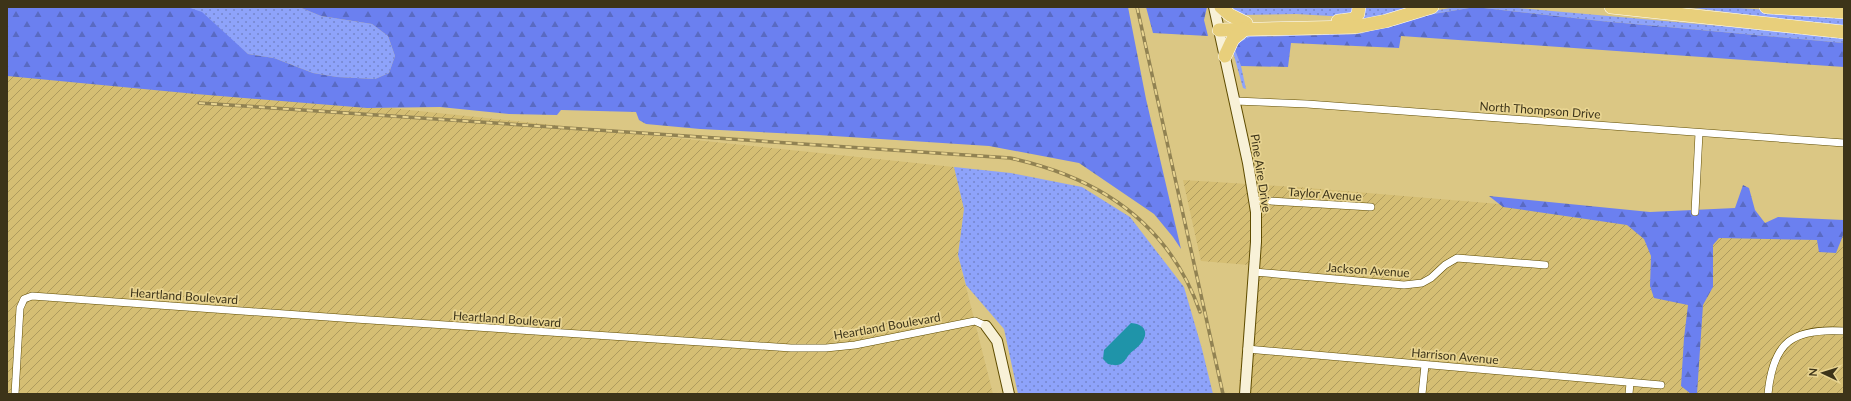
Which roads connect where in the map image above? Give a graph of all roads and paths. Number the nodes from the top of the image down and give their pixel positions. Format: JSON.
{"nodes":[{"id":1,"x":1214,"y":7,"type":"edge"},
{"id":2,"x":1221,"y":7,"type":"edge"},
{"id":3,"x":1359,"y":7,"type":"edge"},
{"id":4,"x":1432,"y":7,"type":"edge"},
{"id":5,"x":1611,"y":7,"type":"edge"},
{"id":6,"x":1766,"y":7,"type":"edge"},
{"id":7,"x":1844,"y":12,"type":"edge"},
{"id":8,"x":1245,"y":26,"type":"junction"},
{"id":9,"x":1219,"y":27,"type":"junction"},
{"id":10,"x":1844,"y":32,"type":"edge"},
{"id":11,"x":1225,"y":56,"type":"junction"},
{"id":12,"x":1235,"y":101,"type":"junction"},
{"id":13,"x":1699,"y":132,"type":"junction"},
{"id":14,"x":1844,"y":143,"type":"edge"},
{"id":15,"x":1254,"y":200,"type":"junction"},
{"id":16,"x":1371,"y":208,"type":"dead end"},
{"id":17,"x":1695,"y":212,"type":"dead end"},
{"id":18,"x":1545,"y":265,"type":"dead end"},
{"id":19,"x":1254,"y":272,"type":"junction"},
{"id":20,"x":986,"y":326,"type":"joint"},
{"id":21,"x":1844,"y":331,"type":"edge"},
{"id":22,"x":1247,"y":349,"type":"junction"},
{"id":23,"x":1425,"y":365,"type":"junction"},
{"id":24,"x":1630,"y":383,"type":"junction"},
{"id":25,"x":1661,"y":385,"type":"dead end"},
{"id":26,"x":15,"y":394,"type":"edge"},
{"id":27,"x":1009,"y":394,"type":"edge"},
{"id":28,"x":1245,"y":394,"type":"edge"},
{"id":29,"x":1422,"y":394,"type":"edge"},
{"id":30,"x":1629,"y":394,"type":"edge"},
{"id":31,"x":1768,"y":394,"type":"edge"}],
"edges":[{"from":1,"to":9,"type":"street","name":"Pine Aire Drive"},
{"from":2,"to":8,"type":"highway"},
{"from":3,"to":8,"type":"highway"},
{"from":4,"to":8,"type":"highway"},
{"from":5,"to":10,"type":"highway"},
{"from":6,"to":7,"type":"highway"},
{"from":8,"to":9,"type":"highway"},
{"from":8,"to":11,"type":"highway"},
{"from":9,"to":11,"type":"street","name":"Pine Aire Drive"},
{"from":11,"to":12,"type":"street","name":"Pine Aire Drive"},
{"from":12,"to":13,"type":"street","name":"North Thompson Drive"},
{"from":12,"to":15,"type":"street","name":"Pine Aire Drive"},
{"from":13,"to":14,"type":"street","name":"North Thompson Drive"},
{"from":13,"to":17,"type":"street"},
{"from":15,"to":16,"type":"street","name":"Taylor Avenue"},
{"from":15,"to":19,"type":"street","name":"Pine Aire Drive"},
{"from":18,"to":19,"type":"street","name":"Jackson Avenue"},
{"from":19,"to":22,"type":"street","name":"Pine Aire Drive"},
{"from":20,"to":26,"type":"street","name":"Heartland Boulevard"},
{"from":20,"to":27,"type":"street"},
{"from":21,"to":31,"type":"street"},
{"from":22,"to":23,"type":"street","name":"Harrison Avenue"},
{"from":22,"to":28,"type":"street","name":"Pine Aire Drive"},
{"from":23,"to":24,"type":"street","name":"Harrison Avenue"},
{"from":23,"to":29,"type":"street"},
{"from":24,"to":25,"type":"street","name":"Harrison Avenue"},
{"from":24,"to":30,"type":"street"}]}
